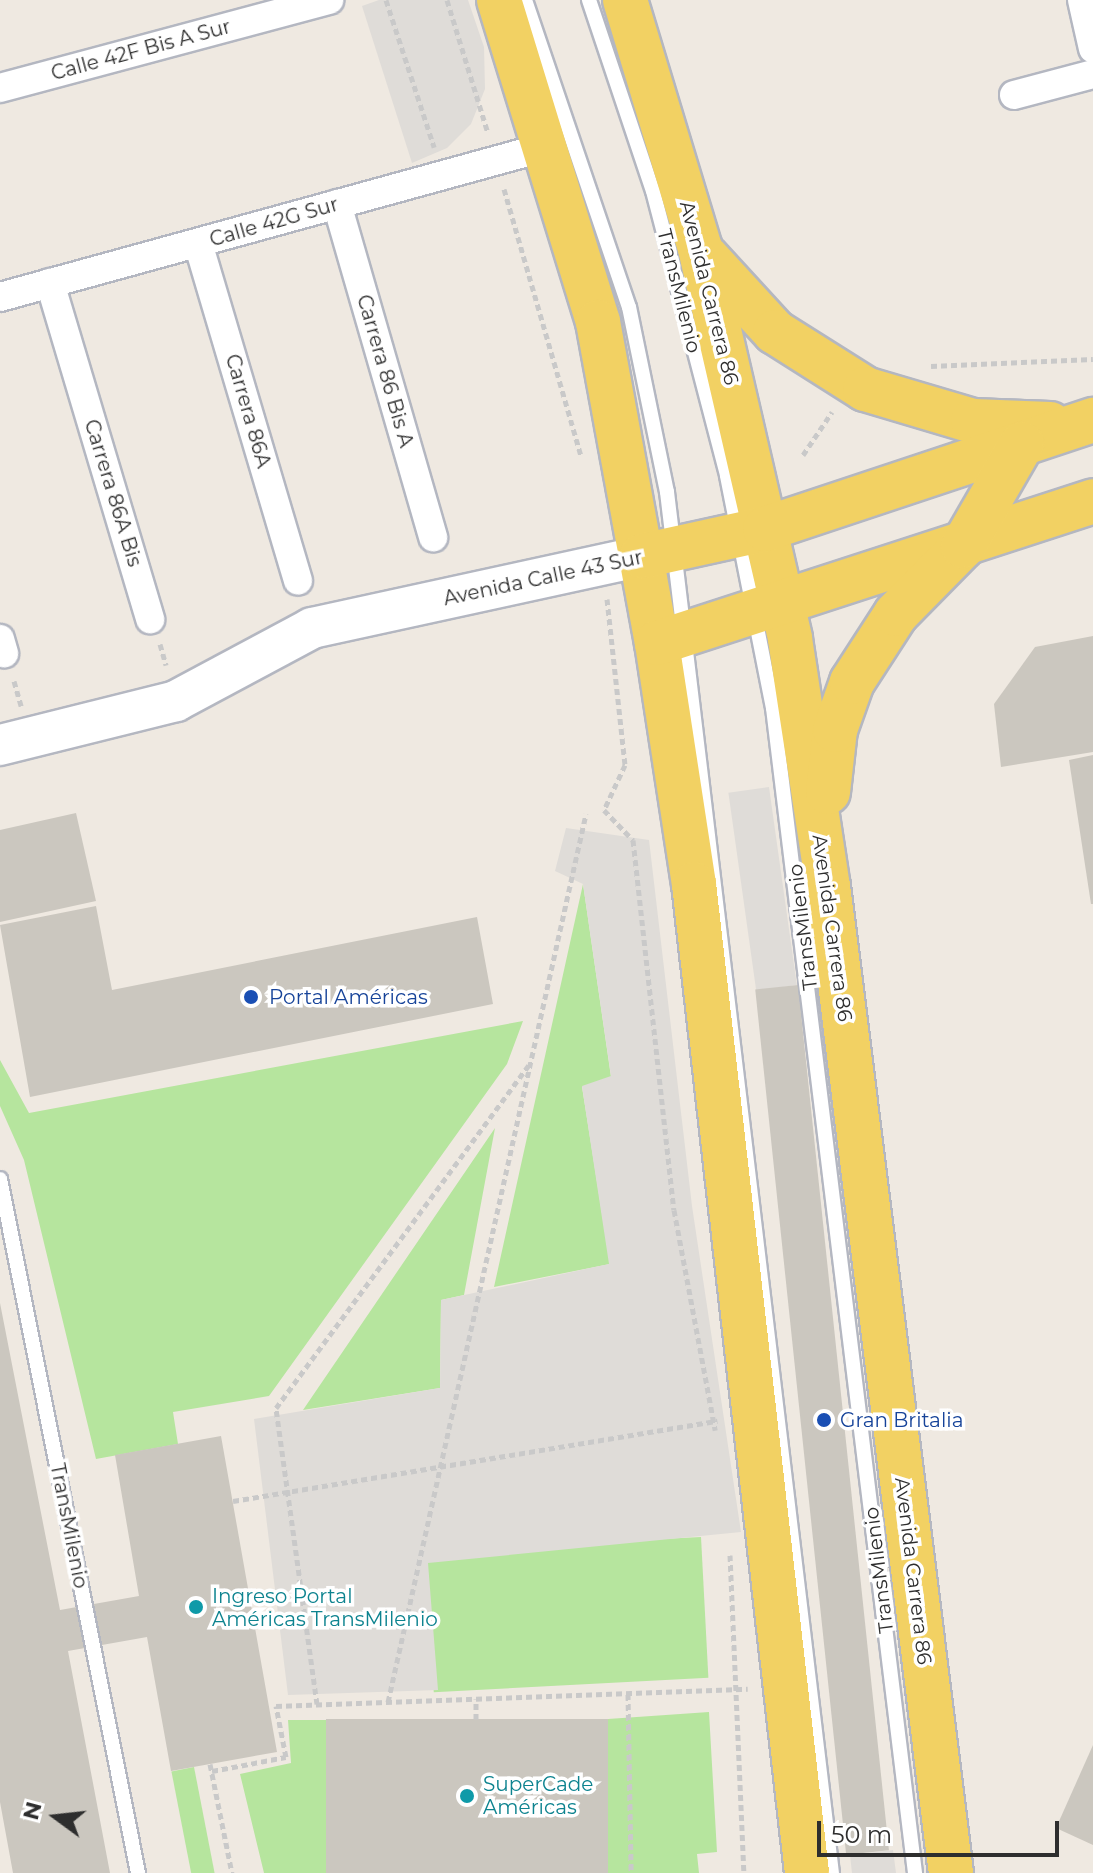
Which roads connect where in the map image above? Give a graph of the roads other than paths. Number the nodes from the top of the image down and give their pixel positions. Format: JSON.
{"nodes":[{"id":1,"x":329,"y":0,"type":"edge"},
{"id":2,"x":499,"y":0,"type":"edge"},
{"id":3,"x":525,"y":0,"type":"edge"},
{"id":4,"x":589,"y":0,"type":"edge"},
{"id":5,"x":625,"y":0,"type":"edge"},
{"id":6,"x":1082,"y":0,"type":"edge"},
{"id":7,"x":1093,"y":49,"type":"edge"},
{"id":8,"x":1093,"y":74,"type":"edge"},
{"id":9,"x":0,"y":88,"type":"edge"},
{"id":10,"x":1014,"y":95,"type":"dead end"},
{"id":11,"x":549,"y":146,"type":"junction"},
{"id":12,"x":337,"y":204,"type":"junction"},
{"id":13,"x":198,"y":243,"type":"junction"},
{"id":14,"x":700,"y":248,"type":"junction"},
{"id":15,"x":50,"y":283,"type":"junction"},
{"id":16,"x":0,"y":297,"type":"edge"},
{"id":17,"x":1092,"y":420,"type":"edge"},
{"id":18,"x":1022,"y":444,"type":"junction"},
{"id":19,"x":1093,"y":501,"type":"edge"},
{"id":20,"x":752,"y":532,"type":"junction"},
{"id":21,"x":433,"y":537,"type":"dead end"},
{"id":22,"x":963,"y":546,"type":"junction"},
{"id":23,"x":640,"y":556,"type":"junction"},
{"id":24,"x":298,"y":580,"type":"dead end"},
{"id":25,"x":768,"y":608,"type":"junction"},
{"id":26,"x":150,"y":619,"type":"road end"},
{"id":27,"x":673,"y":638,"type":"junction"},
{"id":28,"x":14,"y":742,"type":"edge"},
{"id":29,"x":828,"y":886,"type":"junction"},
{"id":30,"x":0,"y":1179,"type":"edge"},
{"id":31,"x":138,"y":1873,"type":"edge"},
{"id":32,"x":807,"y":1873,"type":"edge"},
{"id":33,"x":832,"y":1873,"type":"edge"},
{"id":34,"x":915,"y":1873,"type":"edge"},
{"id":35,"x":951,"y":1873,"type":"edge"}],
"edges":[{"from":1,"to":9,"type":"street","name":"Calle 42F Bis A Sur"},
{"from":2,"to":11,"type":"main road"},
{"from":3,"to":23,"type":"lane"},
{"from":4,"to":20,"type":"lane","name":"TransMilenio"},
{"from":5,"to":14,"type":"main road","name":"Avenida Carrera 86"},
{"from":6,"to":7,"type":"street"},
{"from":8,"to":10,"type":"street"},
{"from":11,"to":12,"type":"street","name":"Calle 42G Sur"},
{"from":11,"to":23,"type":"main road"},
{"from":12,"to":13,"type":"street","name":"Calle 42G Sur"},
{"from":12,"to":21,"type":"street","name":"Carrera 86 Bis A"},
{"from":13,"to":15,"type":"street","name":"Calle 42G Sur"},
{"from":13,"to":24,"type":"street","name":"Carrera 86A"},
{"from":14,"to":17,"type":"main road"},
{"from":14,"to":20,"type":"main road","name":"Avenida Carrera 86"},
{"from":15,"to":16,"type":"street","name":"Calle 42G Sur"},
{"from":15,"to":26,"type":"street","name":"Carrera 86A Bis"},
{"from":17,"to":18,"type":"main road","name":"Avenida Calle 43 Sur"},
{"from":18,"to":20,"type":"main road","name":"Avenida Calle 43 Sur"},
{"from":18,"to":22,"type":"main road"},
{"from":19,"to":22,"type":"main road"},
{"from":20,"to":23,"type":"main road","name":"Avenida Calle 43 Sur"},
{"from":20,"to":25,"type":"main road","name":"Avenida Carrera 86"},
{"from":22,"to":25,"type":"main road"},
{"from":22,"to":29,"type":"main road"},
{"from":23,"to":27,"type":"main road"},
{"from":23,"to":28,"type":"main road","name":"Avenida Calle 43 Sur"},
{"from":25,"to":27,"type":"main road"},
{"from":25,"to":29,"type":"main road","name":"Avenida Carrera 86"},
{"from":25,"to":34,"type":"lane","name":"TransMilenio"},
{"from":27,"to":32,"type":"main road"},
{"from":27,"to":33,"type":"lane"},
{"from":29,"to":35,"type":"main road","name":"Avenida Carrera 86"},
{"from":30,"to":31,"type":"lane","name":"TransMilenio"}]}
